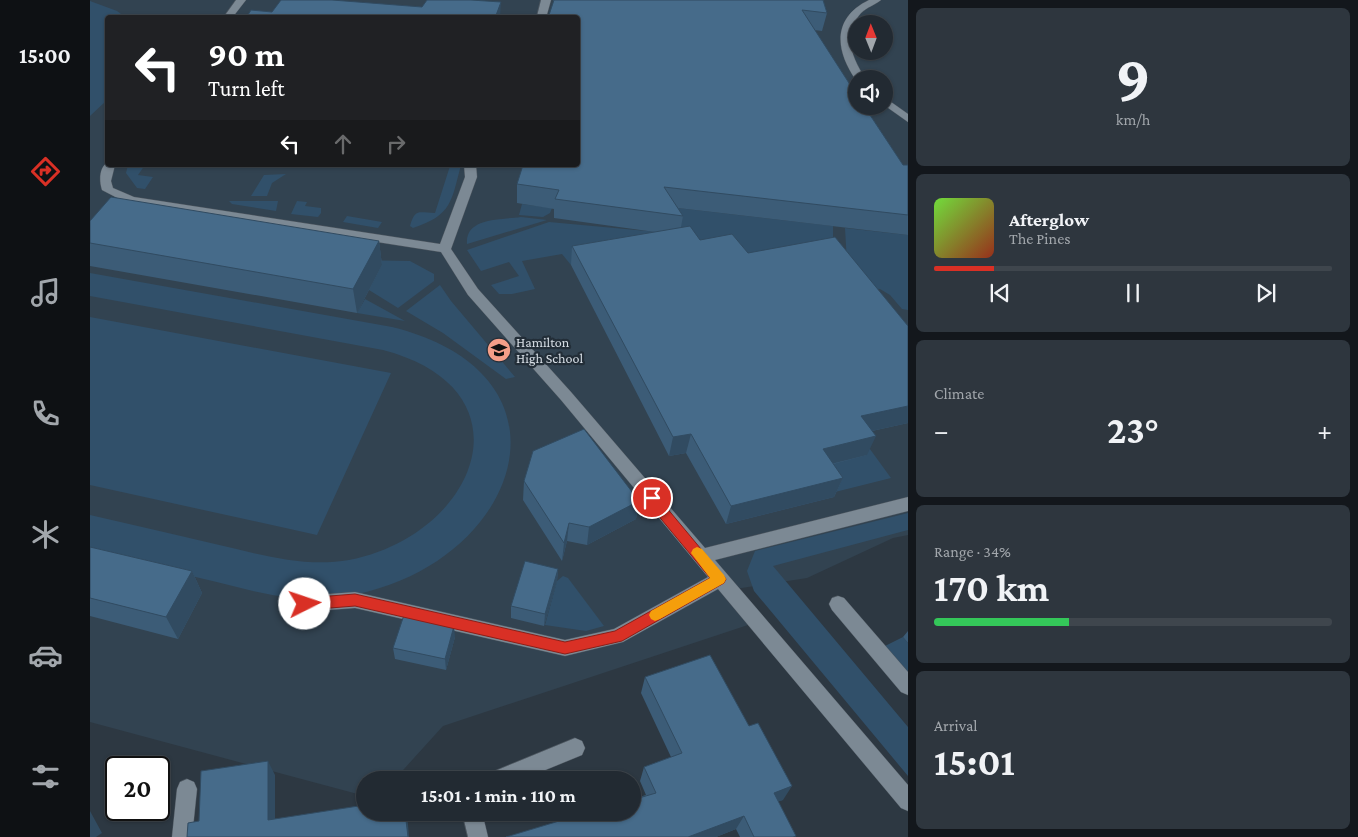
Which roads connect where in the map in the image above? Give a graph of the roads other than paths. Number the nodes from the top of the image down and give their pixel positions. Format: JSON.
{"nodes":[{"id":1,"x":242,"y":0,"type":"edge"},
{"id":2,"x":546,"y":0,"type":"edge"},
{"id":3,"x":876,"y":0,"type":"edge"},
{"id":4,"x":230,"y":15,"type":"edge"},
{"id":5,"x":542,"y":15,"type":"edge"},
{"id":6,"x":854,"y":70,"type":"edge"},
{"id":7,"x":893,"y":107,"type":"edge"},
{"id":8,"x":908,"y":119,"type":"edge"},
{"id":9,"x":108,"y":167,"type":"edge"},
{"id":10,"x":470,"y":167,"type":"edge"},
{"id":11,"x":444,"y":249,"type":"junction"},
{"id":12,"x":908,"y":504,"type":"edge"},
{"id":13,"x":700,"y":556,"type":"junction"},
{"id":14,"x":720,"y":579,"type":"junction"},
{"id":15,"x":838,"y":604,"type":"dead end"},
{"id":16,"x":288,"y":605,"type":"dead end"},
{"id":17,"x":908,"y":686,"type":"edge"},
{"id":18,"x":575,"y":748,"type":"dead end"},
{"id":19,"x":519,"y":771,"type":"edge"},
{"id":20,"x":187,"y":789,"type":"dead end"},
{"id":21,"x":908,"y":801,"type":"edge"},
{"id":22,"x":474,"y":821,"type":"edge"},
{"id":23,"x":182,"y":837,"type":"edge"},
{"id":24,"x":478,"y":837,"type":"edge"}],
"edges":[{"from":1,"to":4,"type":"lane"},
{"from":2,"to":5,"type":"lane"},
{"from":3,"to":6,"type":"lane"},
{"from":7,"to":8,"type":"lane"},
{"from":9,"to":11,"type":"lane"},
{"from":10,"to":11,"type":"lane"},
{"from":11,"to":13,"type":"lane"},
{"from":12,"to":13,"type":"lane"},
{"from":13,"to":14,"type":"lane"},
{"from":14,"to":16,"type":"lane"},
{"from":14,"to":21,"type":"lane"},
{"from":15,"to":17,"type":"lane"},
{"from":18,"to":19,"type":"lane"},
{"from":20,"to":23,"type":"lane"},
{"from":22,"to":24,"type":"lane"}]}
